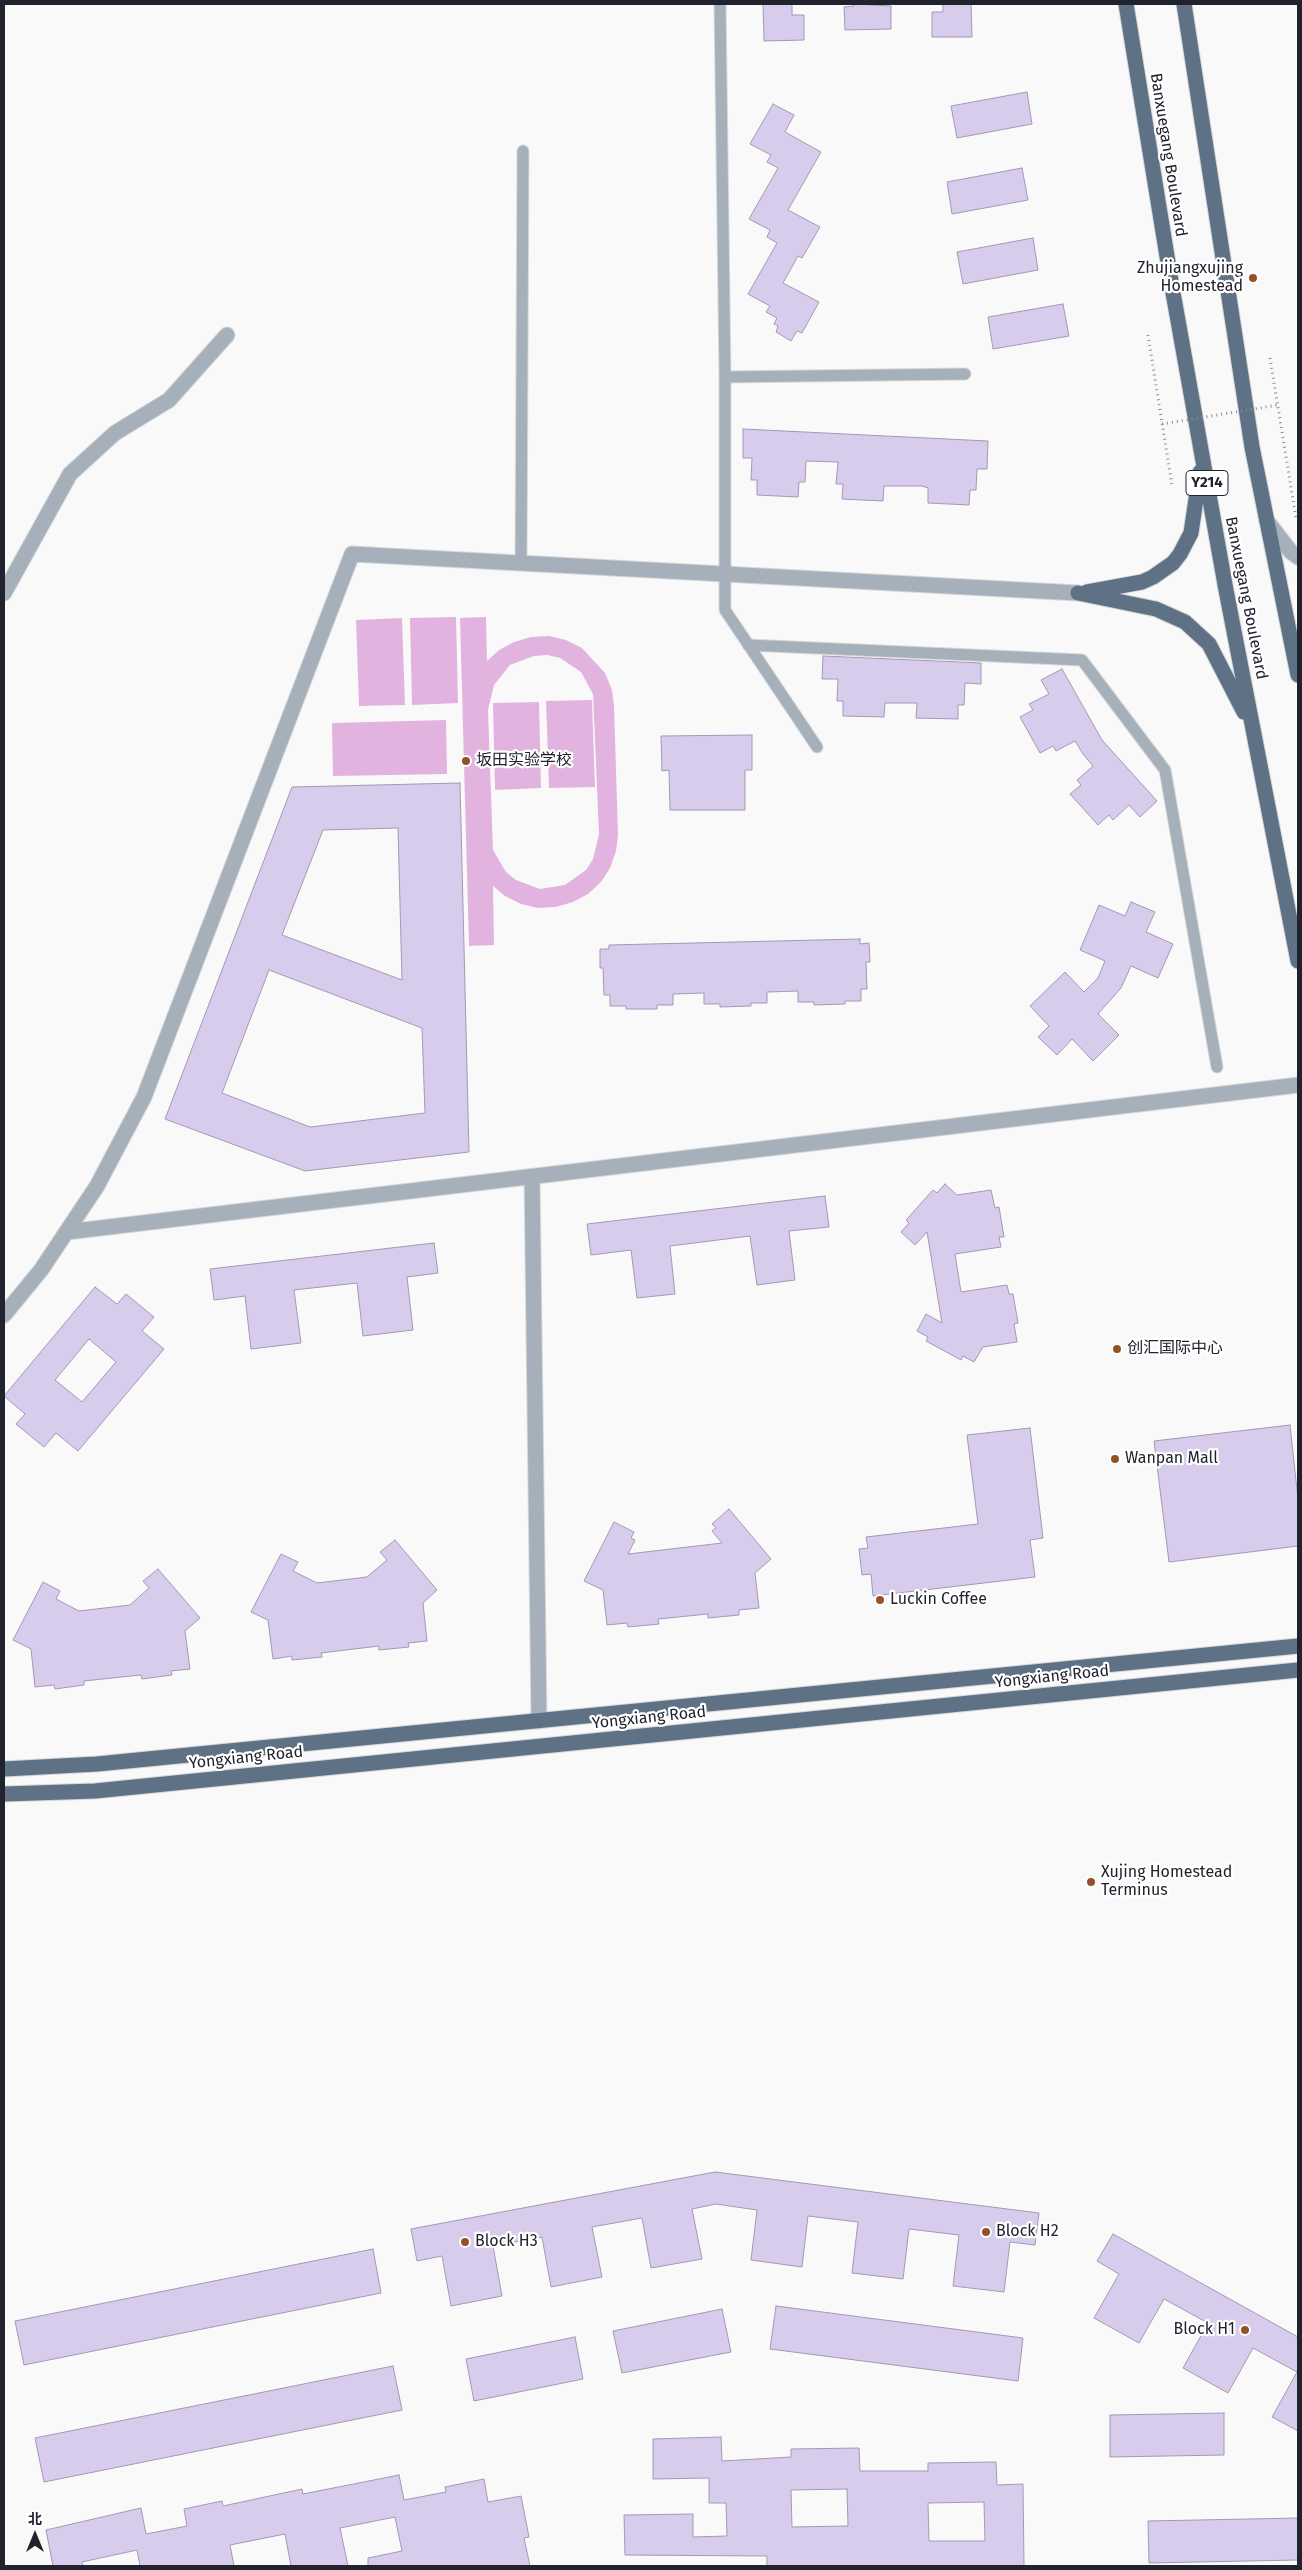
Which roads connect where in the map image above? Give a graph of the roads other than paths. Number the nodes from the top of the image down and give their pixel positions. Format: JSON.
{"nodes":[{"id":1,"x":720,"y":4,"type":"edge"},
{"id":2,"x":1126,"y":4,"type":"edge"},
{"id":3,"x":1184,"y":4,"type":"edge"},
{"id":4,"x":523,"y":151,"type":"dead end"},
{"id":5,"x":227,"y":335,"type":"dead end"},
{"id":6,"x":965,"y":374,"type":"dead end"},
{"id":7,"x":725,"y":377,"type":"junction"},
{"id":8,"x":1202,"y":456,"type":"junction"},
{"id":9,"x":1267,"y":520,"type":"junction"},
{"id":10,"x":1298,"y":557,"type":"edge"},
{"id":11,"x":521,"y":563,"type":"junction"},
{"id":12,"x":725,"y":574,"type":"junction"},
{"id":13,"x":4,"y":593,"type":"edge"},
{"id":14,"x":1078,"y":593,"type":"junction"},
{"id":15,"x":748,"y":645,"type":"junction"},
{"id":16,"x":1298,"y":675,"type":"edge"},
{"id":17,"x":1253,"y":733,"type":"junction"},
{"id":18,"x":817,"y":747,"type":"dead end"},
{"id":19,"x":1298,"y":961,"type":"edge"},
{"id":20,"x":1217,"y":1067,"type":"dead end"},
{"id":21,"x":1298,"y":1085,"type":"edge"},
{"id":22,"x":532,"y":1177,"type":"junction"},
{"id":23,"x":67,"y":1232,"type":"junction"},
{"id":24,"x":4,"y":1315,"type":"edge"},
{"id":25,"x":1298,"y":1646,"type":"edge"},
{"id":26,"x":1298,"y":1670,"type":"edge"},
{"id":27,"x":539,"y":1721,"type":"junction"},
{"id":28,"x":4,"y":1769,"type":"edge"},
{"id":29,"x":4,"y":1794,"type":"edge"}],
"edges":[{"from":1,"to":7,"type":"lane"},
{"from":2,"to":8,"type":"main road","name":"Banxuegang Boulevard","number":"Y214"},
{"from":3,"to":9,"type":"main road"},
{"from":4,"to":11,"type":"lane"},
{"from":5,"to":13,"type":"street"},
{"from":6,"to":7,"type":"lane"},
{"from":7,"to":12,"type":"lane"},
{"from":8,"to":14,"type":"main road"},
{"from":8,"to":17,"type":"main road","name":"Banxuegang Boulevard","number":"Y214"},
{"from":9,"to":10,"type":"street"},
{"from":9,"to":16,"type":"main road"},
{"from":11,"to":12,"type":"street"},
{"from":11,"to":23,"type":"street"},
{"from":12,"to":14,"type":"street"},
{"from":12,"to":15,"type":"lane"},
{"from":14,"to":17,"type":"main road"},
{"from":15,"to":18,"type":"lane"},
{"from":15,"to":20,"type":"lane"},
{"from":17,"to":19,"type":"main road","name":"Banxuegang Boulevard","number":"Y214"},
{"from":21,"to":22,"type":"street"},
{"from":22,"to":23,"type":"street"},
{"from":22,"to":27,"type":"street"},
{"from":23,"to":24,"type":"street"},
{"from":25,"to":27,"type":"main road","name":"Yongxiang Road"},
{"from":26,"to":29,"type":"main road","name":"Yongxiang Road"},
{"from":27,"to":28,"type":"main road","name":"Yongxiang Road"}]}
